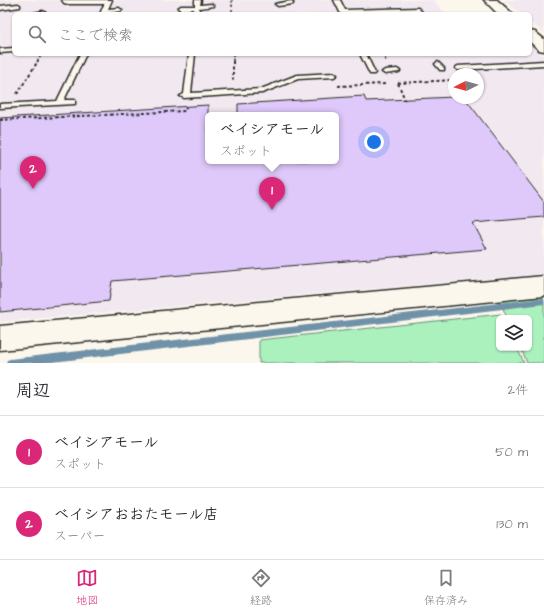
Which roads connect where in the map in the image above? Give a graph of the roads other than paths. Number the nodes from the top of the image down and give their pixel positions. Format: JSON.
{"nodes":[{"id":1,"x":68,"y":0,"type":"edge"},
{"id":2,"x":109,"y":0,"type":"edge"},
{"id":3,"x":198,"y":0,"type":"edge"},
{"id":4,"x":490,"y":0,"type":"edge"},
{"id":5,"x":330,"y":1,"type":"dead end"},
{"id":6,"x":337,"y":1,"type":"edge"},
{"id":7,"x":287,"y":2,"type":"edge"},
{"id":8,"x":278,"y":4,"type":"dead end"},
{"id":9,"x":43,"y":5,"type":"dead end"},
{"id":10,"x":18,"y":6,"type":"dead end"},
{"id":11,"x":211,"y":6,"type":"dead end"},
{"id":12,"x":197,"y":7,"type":"junction"},
{"id":13,"x":0,"y":8,"type":"edge"},
{"id":14,"x":104,"y":8,"type":"edge"},
{"id":15,"x":180,"y":8,"type":"dead end"},
{"id":16,"x":119,"y":10,"type":"dead end"},
{"id":17,"x":39,"y":12,"type":"edge"},
{"id":18,"x":196,"y":12,"type":"edge"},
{"id":19,"x":342,"y":12,"type":"edge"},
{"id":20,"x":368,"y":12,"type":"edge"},
{"id":21,"x":420,"y":12,"type":"edge"},
{"id":22,"x":504,"y":12,"type":"edge"},
{"id":23,"x":532,"y":37,"type":"edge"},
{"id":24,"x":544,"y":47,"type":"edge"},
{"id":25,"x":12,"y":50,"type":"edge"},
{"id":26,"x":0,"y":51,"type":"edge"},
{"id":27,"x":82,"y":56,"type":"edge"},
{"id":28,"x":192,"y":56,"type":"edge"},
{"id":29,"x":364,"y":56,"type":"edge"},
{"id":30,"x":544,"y":63,"type":"edge"},
{"id":31,"x":458,"y":68,"type":"dead end"},
{"id":32,"x":397,"y":71,"type":"dead end"},
{"id":33,"x":385,"y":72,"type":"dead end"},
{"id":34,"x":283,"y":73,"type":"dead end"},
{"id":35,"x":372,"y":73,"type":"dead end"},
{"id":36,"x":334,"y":75,"type":"dead end"},
{"id":37,"x":286,"y":81,"type":"junction"},
{"id":38,"x":60,"y":102,"type":"junction"},
{"id":39,"x":72,"y":102,"type":"dead end"},
{"id":40,"x":0,"y":106,"type":"edge"},
{"id":41,"x":544,"y":286,"type":"edge"},
{"id":42,"x":0,"y":338,"type":"edge"}],
"edges":[{"from":1,"to":14,"type":"street"},
{"from":2,"to":14,"type":"lane"},
{"from":3,"to":12,"type":"lane"},
{"from":4,"to":22,"type":"street"},
{"from":5,"to":6,"type":"lane"},
{"from":6,"to":19,"type":"lane"},
{"from":7,"to":8,"type":"lane"},
{"from":9,"to":17,"type":"lane"},
{"from":10,"to":13,"type":"lane"},
{"from":11,"to":12,"type":"lane"},
{"from":12,"to":15,"type":"lane"},
{"from":12,"to":18,"type":"lane"},
{"from":14,"to":16,"type":"lane"},
{"from":20,"to":21,"type":"lane"},
{"from":23,"to":24,"type":"street"},
{"from":25,"to":26,"type":"lane"},
{"from":27,"to":38,"type":"lane"},
{"from":28,"to":37,"type":"lane"},
{"from":29,"to":35,"type":"lane"},
{"from":30,"to":31,"type":"lane"},
{"from":32,"to":33,"type":"lane"},
{"from":34,"to":37,"type":"lane"},
{"from":36,"to":37,"type":"lane"},
{"from":38,"to":39,"type":"lane"},
{"from":38,"to":40,"type":"lane"},
{"from":41,"to":42,"type":"street"}]}
